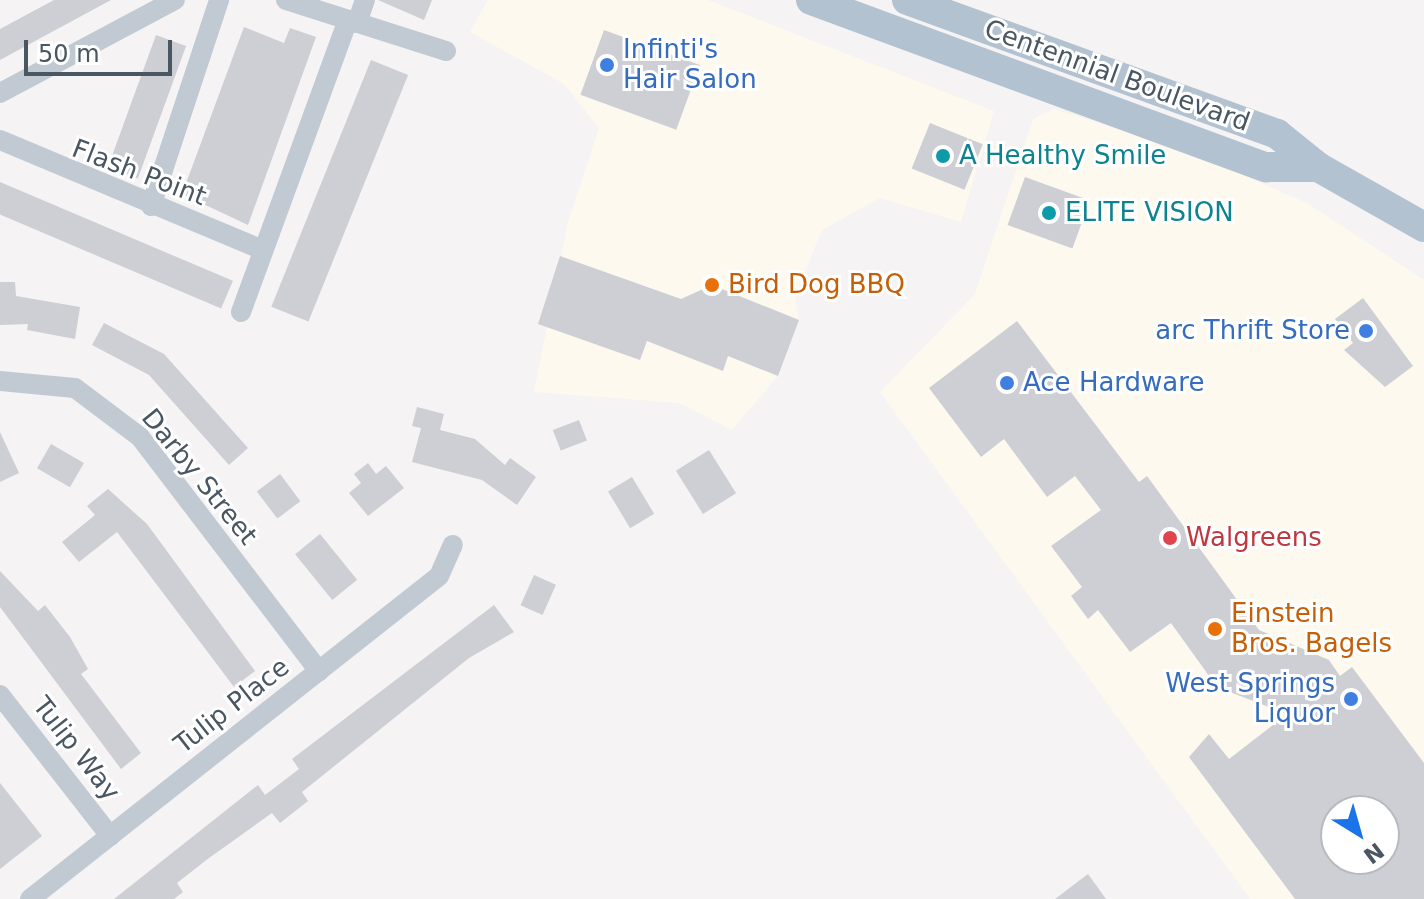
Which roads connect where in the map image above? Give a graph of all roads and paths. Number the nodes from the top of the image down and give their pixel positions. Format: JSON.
{"nodes":[{"id":1,"x":175,"y":0,"type":"edge"},
{"id":2,"x":219,"y":0,"type":"edge"},
{"id":3,"x":287,"y":0,"type":"edge"},
{"id":4,"x":365,"y":0,"type":"edge"},
{"id":5,"x":811,"y":0,"type":"edge"},
{"id":6,"x":907,"y":0,"type":"edge"},
{"id":7,"x":352,"y":22,"type":"junction"},
{"id":8,"x":446,"y":51,"type":"dead end"},
{"id":9,"x":0,"y":93,"type":"edge"},
{"id":10,"x":0,"y":140,"type":"edge"},
{"id":11,"x":1318,"y":167,"type":"junction"},
{"id":12,"x":151,"y":206,"type":"junction"},
{"id":13,"x":1424,"y":227,"type":"edge"},
{"id":14,"x":263,"y":250,"type":"junction"},
{"id":15,"x":241,"y":312,"type":"dead end"},
{"id":16,"x":0,"y":381,"type":"edge"},
{"id":17,"x":453,"y":545,"type":"dead end"},
{"id":18,"x":319,"y":671,"type":"junction"},
{"id":19,"x":0,"y":695,"type":"edge"},
{"id":20,"x":110,"y":836,"type":"junction"},
{"id":21,"x":30,"y":899,"type":"edge"}],
"edges":[{"from":1,"to":9,"type":"street"},
{"from":2,"to":12,"type":"street"},
{"from":3,"to":7,"type":"street"},
{"from":4,"to":7,"type":"street"},
{"from":5,"to":11,"type":"main road","name":"Centennial Boulevard"},
{"from":6,"to":11,"type":"main road","name":"Centennial Boulevard"},
{"from":7,"to":8,"type":"street"},
{"from":7,"to":14,"type":"street"},
{"from":10,"to":12,"type":"street","name":"Flash Point"},
{"from":11,"to":13,"type":"main road","name":"Centennial Boulevard"},
{"from":12,"to":14,"type":"street","name":"Flash Point"},
{"from":14,"to":15,"type":"street"},
{"from":16,"to":18,"type":"street","name":"Darby Street"},
{"from":17,"to":18,"type":"street","name":"Tulip Place"},
{"from":18,"to":20,"type":"street","name":"Tulip Place"},
{"from":19,"to":20,"type":"street","name":"Tulip Way"},
{"from":20,"to":21,"type":"street","name":"Tulip Place"}]}
